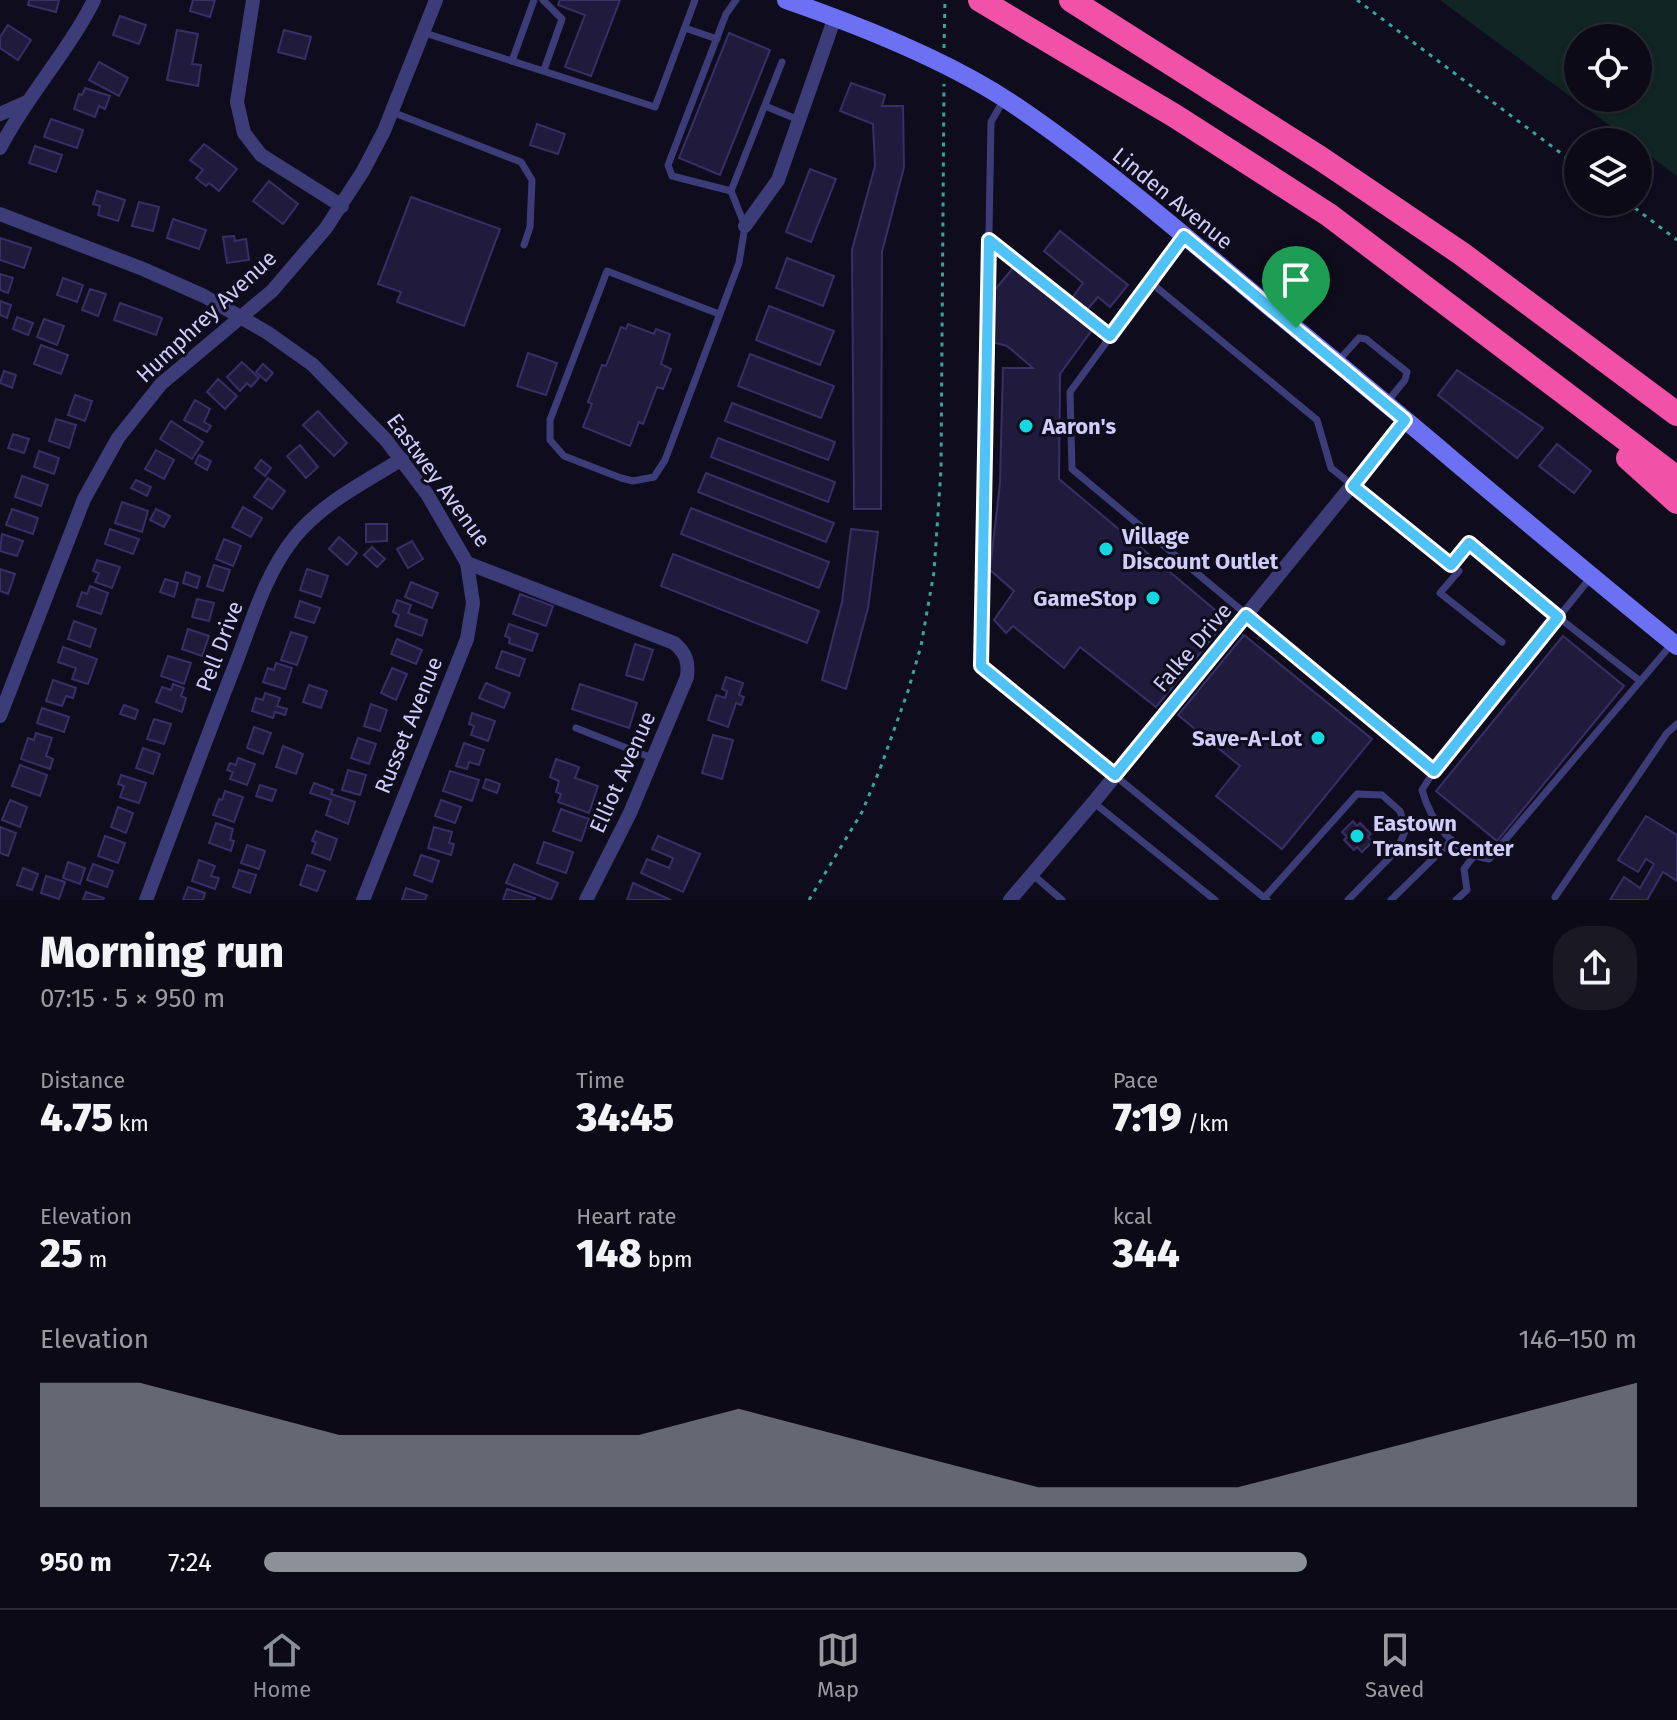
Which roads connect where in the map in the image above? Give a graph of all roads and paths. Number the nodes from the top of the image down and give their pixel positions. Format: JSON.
{"nodes":[{"id":1,"x":94,"y":0,"type":"edge"},
{"id":2,"x":253,"y":0,"type":"edge"},
{"id":3,"x":436,"y":0,"type":"edge"},
{"id":4,"x":534,"y":0,"type":"edge"},
{"id":5,"x":543,"y":0,"type":"edge"},
{"id":6,"x":695,"y":0,"type":"edge"},
{"id":7,"x":736,"y":0,"type":"edge"},
{"id":8,"x":786,"y":0,"type":"edge"},
{"id":9,"x":945,"y":0,"type":"edge"},
{"id":10,"x":980,"y":0,"type":"edge"},
{"id":11,"x":1071,"y":0,"type":"edge"},
{"id":12,"x":1357,"y":0,"type":"edge"},
{"id":13,"x":835,"y":17,"type":"junction"},
{"id":14,"x":685,"y":28,"type":"junction"},
{"id":15,"x":425,"y":33,"type":"junction"},
{"id":16,"x":717,"y":39,"type":"junction"},
{"id":17,"x":944,"y":51,"type":"dead end"},
{"id":18,"x":512,"y":61,"type":"junction"},
{"id":19,"x":782,"y":62,"type":"dead end"},
{"id":20,"x":544,"y":70,"type":"junction"},
{"id":21,"x":944,"y":81,"type":"dead end"},
{"id":22,"x":1005,"y":99,"type":"junction"},
{"id":23,"x":27,"y":102,"type":"junction"},
{"id":24,"x":765,"y":106,"type":"junction"},
{"id":25,"x":392,"y":112,"type":"junction"},
{"id":26,"x":0,"y":114,"type":"edge"},
{"id":27,"x":799,"y":120,"type":"junction"},
{"id":28,"x":0,"y":148,"type":"edge"},
{"id":29,"x":1564,"y":155,"type":"edge"},
{"id":30,"x":731,"y":191,"type":"junction"},
{"id":31,"x":342,"y":206,"type":"junction"},
{"id":32,"x":0,"y":214,"type":"edge"},
{"id":33,"x":1645,"y":216,"type":"edge"},
{"id":34,"x":745,"y":226,"type":"junction"},
{"id":35,"x":1184,"y":236,"type":"junction"},
{"id":36,"x":989,"y":240,"type":"junction"},
{"id":37,"x":1677,"y":240,"type":"edge"},
{"id":38,"x":524,"y":245,"type":"dead end"},
{"id":39,"x":1462,"y":254,"type":"junction"},
{"id":40,"x":1150,"y":282,"type":"junction"},
{"id":41,"x":719,"y":314,"type":"junction"},
{"id":42,"x":242,"y":318,"type":"junction"},
{"id":43,"x":1110,"y":336,"type":"junction"},
{"id":44,"x":1337,"y":363,"type":"junction"},
{"id":45,"x":1552,"y":384,"type":"junction"},
{"id":46,"x":1677,"y":392,"type":"edge"},
{"id":47,"x":1385,"y":404,"type":"junction"},
{"id":48,"x":1677,"y":414,"type":"edge"},
{"id":49,"x":1405,"y":420,"type":"junction"},
{"id":50,"x":402,"y":459,"type":"junction"},
{"id":51,"x":1677,"y":478,"type":"edge"},
{"id":52,"x":1353,"y":486,"type":"junction"},
{"id":53,"x":1677,"y":502,"type":"edge"},
{"id":54,"x":467,"y":563,"type":"junction"},
{"id":55,"x":1451,"y":565,"type":"junction"},
{"id":56,"x":1592,"y":575,"type":"junction"},
{"id":57,"x":1246,"y":615,"type":"junction"},
{"id":58,"x":1558,"y":617,"type":"junction"},
{"id":59,"x":1502,"y":642,"type":"dead end"},
{"id":60,"x":1675,"y":644,"type":"edge"},
{"id":61,"x":687,"y":659,"type":"joint"},
{"id":62,"x":1640,"y":681,"type":"junction"},
{"id":63,"x":0,"y":716,"type":"edge"},
{"id":64,"x":1677,"y":724,"type":"edge"},
{"id":65,"x":576,"y":728,"type":"dead end"},
{"id":66,"x":654,"y":759,"type":"junction"},
{"id":67,"x":1434,"y":771,"type":"junction"},
{"id":68,"x":1115,"y":775,"type":"junction"},
{"id":69,"x":1093,"y":802,"type":"junction"},
{"id":70,"x":1452,"y":840,"type":"junction"},
{"id":71,"x":1473,"y":857,"type":"junction"},
{"id":72,"x":1032,"y":874,"type":"junction"},
{"id":73,"x":1555,"y":897,"type":"dead end"},
{"id":74,"x":1266,"y":899,"type":"edge"},
{"id":75,"x":146,"y":900,"type":"edge"},
{"id":76,"x":363,"y":900,"type":"edge"},
{"id":77,"x":586,"y":900,"type":"edge"},
{"id":78,"x":809,"y":900,"type":"edge"},
{"id":79,"x":1010,"y":900,"type":"edge"},
{"id":80,"x":1062,"y":900,"type":"edge"},
{"id":81,"x":1215,"y":900,"type":"edge"},
{"id":82,"x":1348,"y":900,"type":"edge"},
{"id":83,"x":1391,"y":900,"type":"edge"},
{"id":84,"x":1456,"y":900,"type":"edge"}],
"edges":[{"from":1,"to":23,"type":"street"},
{"from":2,"to":31,"type":"street"},
{"from":3,"to":15,"type":"street","name":"Humphrey Avenue"},
{"from":4,"to":18,"type":"lane"},
{"from":5,"to":20,"type":"lane"},
{"from":6,"to":14,"type":"lane"},
{"from":7,"to":16,"type":"lane"},
{"from":8,"to":13,"type":"main road","name":"Linden Avenue"},
{"from":9,"to":17,"type":"path"},
{"from":10,"to":45,"type":"highway"},
{"from":11,"to":39,"type":"highway"},
{"from":12,"to":29,"type":"path"},
{"from":13,"to":22,"type":"main road","name":"Linden Avenue"},
{"from":13,"to":27,"type":"street"},
{"from":14,"to":16,"type":"lane"},
{"from":14,"to":20,"type":"lane"},
{"from":15,"to":18,"type":"lane"},
{"from":15,"to":25,"type":"street","name":"Humphrey Avenue"},
{"from":16,"to":30,"type":"lane"},
{"from":18,"to":20,"type":"lane"},
{"from":19,"to":24,"type":"lane"},
{"from":21,"to":78,"type":"path"},
{"from":22,"to":35,"type":"main road","name":"Linden Avenue"},
{"from":22,"to":36,"type":"lane"},
{"from":23,"to":26,"type":"street"},
{"from":23,"to":28,"type":"street"},
{"from":24,"to":27,"type":"lane"},
{"from":24,"to":30,"type":"lane"},
{"from":25,"to":31,"type":"street","name":"Humphrey Avenue"},
{"from":25,"to":38,"type":"lane"},
{"from":27,"to":34,"type":"street"},
{"from":30,"to":34,"type":"lane"},
{"from":31,"to":42,"type":"street","name":"Humphrey Avenue"},
{"from":32,"to":42,"type":"street","name":"Eastwey Avenue"},
{"from":33,"to":37,"type":"path"},
{"from":34,"to":41,"type":"lane"},
{"from":35,"to":40,"type":"lane"},
{"from":35,"to":44,"type":"main road","name":"Linden Avenue"},
{"from":36,"to":43,"type":"lane"},
{"from":36,"to":68,"type":"lane"},
{"from":39,"to":46,"type":"highway"},
{"from":39,"to":48,"type":"highway"},
{"from":40,"to":43,"type":"lane"},
{"from":40,"to":52,"type":"lane"},
{"from":41,"to":41,"type":"lane"},
{"from":42,"to":50,"type":"street","name":"Eastwey Avenue"},
{"from":42,"to":63,"type":"street","name":"Humphrey Avenue"},
{"from":43,"to":57,"type":"lane"},
{"from":44,"to":47,"type":"main road","name":"Linden Avenue"},
{"from":44,"to":47,"type":"lane"},
{"from":45,"to":51,"type":"highway"},
{"from":45,"to":53,"type":"highway"},
{"from":47,"to":49,"type":"main road","name":"Linden Avenue"},
{"from":49,"to":52,"type":"street","name":"Falke Drive"},
{"from":49,"to":56,"type":"main road","name":"Linden Avenue"},
{"from":50,"to":54,"type":"street","name":"Eastwey Avenue"},
{"from":50,"to":75,"type":"street","name":"Pell Drive"},
{"from":52,"to":55,"type":"lane"},
{"from":52,"to":57,"type":"street","name":"Falke Drive"},
{"from":54,"to":61,"type":"street","name":"Eastwey Avenue"},
{"from":54,"to":76,"type":"street","name":"Russet Avenue"},
{"from":55,"to":58,"type":"lane"},
{"from":55,"to":59,"type":"lane"},
{"from":56,"to":58,"type":"lane"},
{"from":56,"to":60,"type":"main road","name":"Linden Avenue"},
{"from":57,"to":67,"type":"lane"},
{"from":57,"to":68,"type":"street","name":"Falke Drive"},
{"from":58,"to":62,"type":"lane"},
{"from":58,"to":67,"type":"lane"},
{"from":60,"to":62,"type":"lane"},
{"from":61,"to":66,"type":"street","name":"Elliot Avenue"},
{"from":62,"to":71,"type":"lane"},
{"from":64,"to":73,"type":"lane"},
{"from":65,"to":66,"type":"lane"},
{"from":66,"to":77,"type":"street","name":"Elliot Avenue"},
{"from":67,"to":70,"type":"lane"},
{"from":68,"to":69,"type":"street","name":"Falke Drive"},
{"from":68,"to":74,"type":"lane"},
{"from":69,"to":72,"type":"street","name":"Falke Drive"},
{"from":69,"to":81,"type":"lane"},
{"from":70,"to":71,"type":"lane"},
{"from":70,"to":83,"type":"lane"},
{"from":71,"to":84,"type":"lane"},
{"from":72,"to":79,"type":"street","name":"Falke Drive"},
{"from":72,"to":80,"type":"lane"},
{"from":74,"to":82,"type":"lane"}]}
